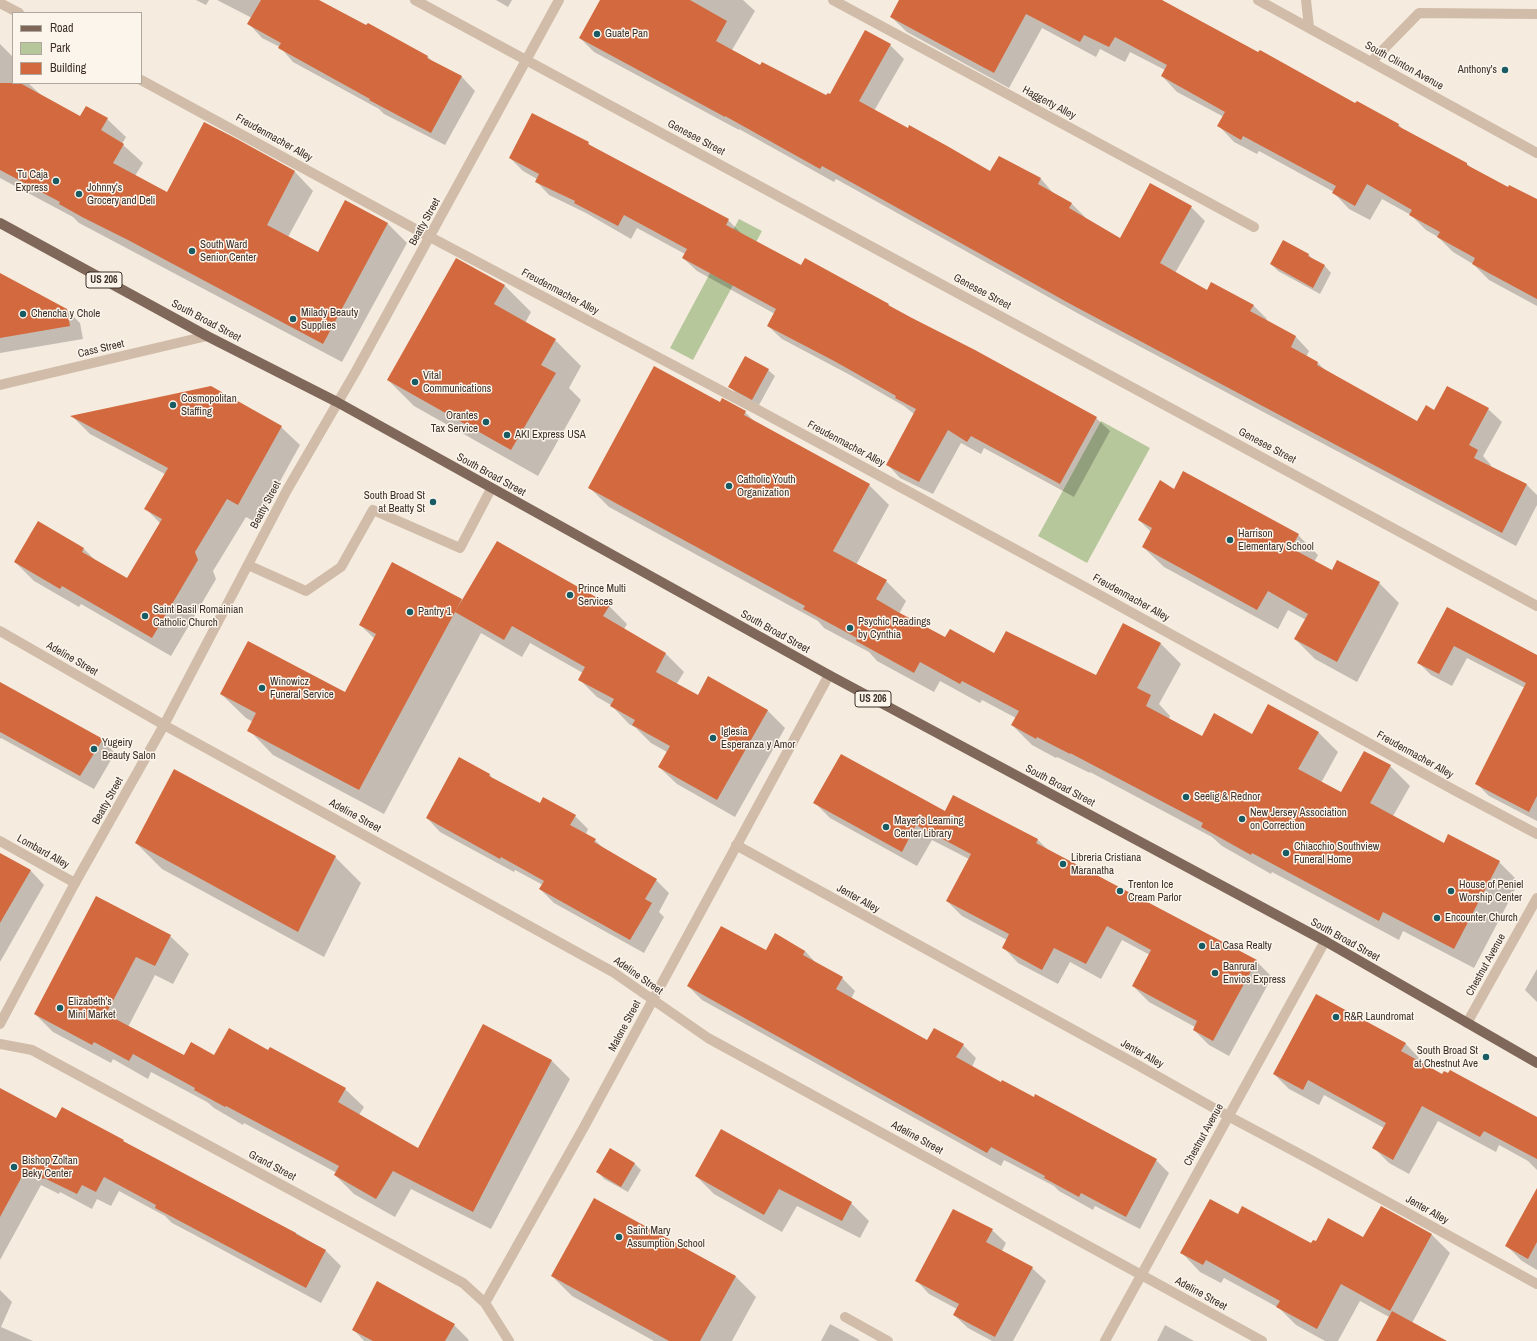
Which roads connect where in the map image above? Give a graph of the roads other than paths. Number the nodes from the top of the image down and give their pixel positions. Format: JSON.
{"nodes":[{"id":1,"x":415,"y":0,"type":"edge"},
{"id":2,"x":559,"y":0,"type":"edge"},
{"id":3,"x":833,"y":0,"type":"edge"},
{"id":4,"x":1258,"y":0,"type":"edge"},
{"id":5,"x":1306,"y":0,"type":"edge"},
{"id":6,"x":0,"y":3,"type":"edge"},
{"id":7,"x":17,"y":12,"type":"edge"},
{"id":8,"x":1537,"y":14,"type":"edge"},
{"id":9,"x":1309,"y":27,"type":"junction"},
{"id":10,"x":527,"y":61,"type":"junction"},
{"id":11,"x":1371,"y":62,"type":"junction"},
{"id":12,"x":142,"y":81,"type":"edge"},
{"id":13,"x":1537,"y":153,"type":"edge"},
{"id":14,"x":0,"y":223,"type":"edge"},
{"id":15,"x":1254,"y":227,"type":"dead end"},
{"id":16,"x":430,"y":237,"type":"junction"},
{"id":17,"x":208,"y":336,"type":"junction"},
{"id":18,"x":0,"y":385,"type":"edge"},
{"id":19,"x":338,"y":402,"type":"junction"},
{"id":20,"x":491,"y":488,"type":"junction"},
{"id":21,"x":248,"y":565,"type":"junction"},
{"id":22,"x":1537,"y":606,"type":"edge"},
{"id":23,"x":0,"y":631,"type":"edge"},
{"id":24,"x":829,"y":675,"type":"junction"},
{"id":25,"x":164,"y":725,"type":"junction"},
{"id":26,"x":1537,"y":834,"type":"edge"},
{"id":27,"x":0,"y":841,"type":"edge"},
{"id":28,"x":736,"y":846,"type":"junction"},
{"id":29,"x":75,"y":883,"type":"junction"},
{"id":30,"x":1537,"y":898,"type":"edge"},
{"id":31,"x":1325,"y":942,"type":"junction"},
{"id":32,"x":652,"y":1000,"type":"junction"},
{"id":33,"x":1468,"y":1023,"type":"junction"},
{"id":34,"x":0,"y":1024,"type":"edge"},
{"id":35,"x":0,"y":1044,"type":"edge"},
{"id":36,"x":1537,"y":1063,"type":"edge"},
{"id":37,"x":1228,"y":1116,"type":"junction"},
{"id":38,"x":1142,"y":1274,"type":"junction"},
{"id":39,"x":1537,"y":1284,"type":"edge"},
{"id":40,"x":485,"y":1303,"type":"junction"},
{"id":41,"x":844,"y":1317,"type":"dead end"},
{"id":42,"x":509,"y":1341,"type":"edge"},
{"id":43,"x":888,"y":1341,"type":"edge"},
{"id":44,"x":1105,"y":1341,"type":"edge"},
{"id":45,"x":1262,"y":1341,"type":"edge"}],
"edges":[{"from":1,"to":10,"type":"street","name":"Genesee Street"},
{"from":2,"to":10,"type":"street","name":"Beatty Street"},
{"from":3,"to":15,"type":"street","name":"Haggerty Alley"},
{"from":4,"to":9,"type":"street","name":"South Clinton Avenue"},
{"from":5,"to":9,"type":"street"},
{"from":6,"to":7,"type":"street"},
{"from":8,"to":11,"type":"street"},
{"from":9,"to":11,"type":"street","name":"South Clinton Avenue"},
{"from":10,"to":16,"type":"street","name":"Beatty Street"},
{"from":10,"to":22,"type":"street","name":"Genesee Street"},
{"from":11,"to":13,"type":"street","name":"South Clinton Avenue"},
{"from":12,"to":16,"type":"street","name":"Freudenmacher Alley"},
{"from":14,"to":17,"type":"main road","name":"South Broad Street","number":"US 206"},
{"from":16,"to":19,"type":"street","name":"Beatty Street"},
{"from":16,"to":26,"type":"street","name":"Freudenmacher Alley"},
{"from":17,"to":18,"type":"street","name":"Cass Street"},
{"from":17,"to":19,"type":"main road","name":"South Broad Street","number":"US 206"},
{"from":19,"to":20,"type":"main road","name":"South Broad Street","number":"US 206"},
{"from":19,"to":21,"type":"street","name":"Beatty Street"},
{"from":20,"to":21,"type":"street"},
{"from":20,"to":24,"type":"main road","name":"South Broad Street","number":"US 206"},
{"from":21,"to":25,"type":"street","name":"Beatty Street"},
{"from":23,"to":25,"type":"street","name":"Adeline Street"},
{"from":24,"to":28,"type":"street","name":"Malone Street"},
{"from":24,"to":31,"type":"main road","name":"South Broad Street","number":"US 206"},
{"from":25,"to":29,"type":"street","name":"Beatty Street"},
{"from":25,"to":32,"type":"street","name":"Adeline Street"},
{"from":27,"to":29,"type":"street","name":"Lombard Alley"},
{"from":28,"to":32,"type":"street","name":"Malone Street"},
{"from":28,"to":37,"type":"street","name":"Jenter Alley"},
{"from":29,"to":34,"type":"street","name":"Beatty Street"},
{"from":30,"to":33,"type":"street","name":"Chestnut Avenue"},
{"from":31,"to":33,"type":"main road","name":"South Broad Street","number":"US 206"},
{"from":31,"to":37,"type":"street","name":"Chestnut Avenue"},
{"from":32,"to":38,"type":"street","name":"Adeline Street"},
{"from":32,"to":40,"type":"street","name":"Malone Street"},
{"from":33,"to":36,"type":"main road","name":"South Broad Street","number":"US 206"},
{"from":35,"to":40,"type":"street","name":"Grand Street"},
{"from":37,"to":38,"type":"street","name":"Chestnut Avenue"},
{"from":37,"to":39,"type":"street","name":"Jenter Alley"},
{"from":38,"to":44,"type":"street","name":"Chestnut Avenue"},
{"from":38,"to":45,"type":"street","name":"Adeline Street"},
{"from":40,"to":42,"type":"street","name":"Grand Street"},
{"from":41,"to":43,"type":"street"}]}
